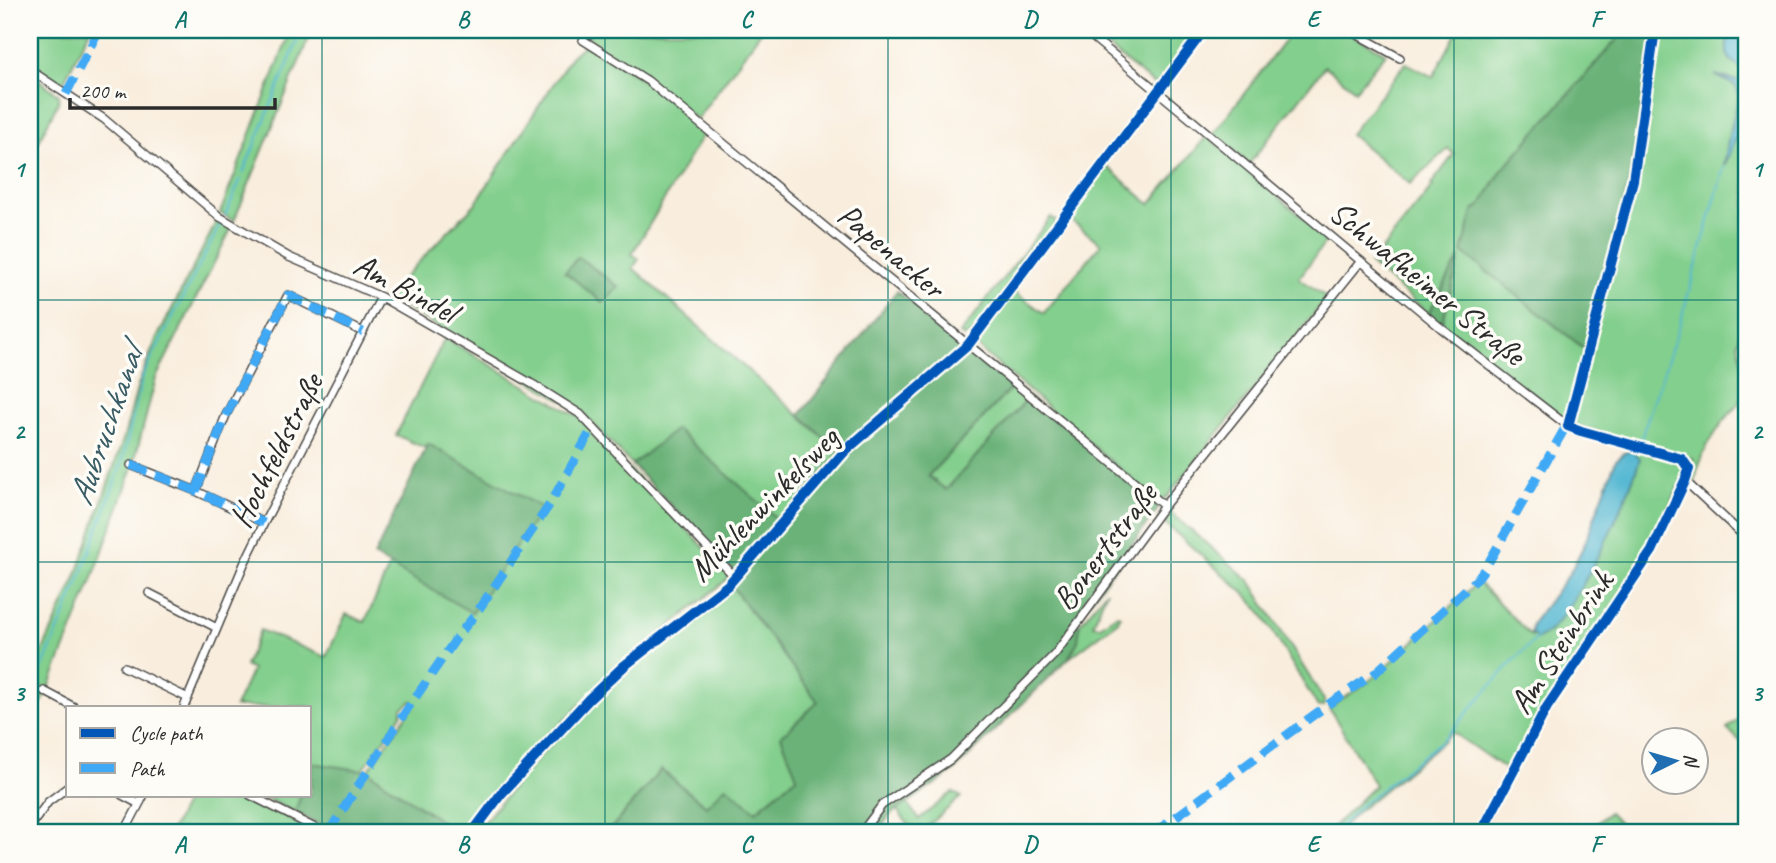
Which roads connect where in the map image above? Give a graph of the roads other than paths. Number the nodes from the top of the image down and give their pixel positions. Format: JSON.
{"nodes":[{"id":1,"x":1084,"y":30,"type":"edge"},
{"id":2,"x":1204,"y":30,"type":"edge"},
{"id":3,"x":1349,"y":30,"type":"edge"},
{"id":4,"x":583,"y":40,"type":"dead end"},
{"id":5,"x":1399,"y":58,"type":"dead end"},
{"id":6,"x":30,"y":70,"type":"edge"},
{"id":7,"x":1158,"y":90,"type":"junction"},
{"id":8,"x":1360,"y":261,"type":"junction"},
{"id":9,"x":381,"y":297,"type":"junction"},
{"id":10,"x":363,"y":332,"type":"junction"},
{"id":11,"x":968,"y":345,"type":"junction"},
{"id":12,"x":131,"y":465,"type":"dead end"},
{"id":13,"x":1685,"y":481,"type":"junction"},
{"id":14,"x":196,"y":491,"type":"junction"},
{"id":15,"x":1164,"y":506,"type":"junction"},
{"id":16,"x":264,"y":523,"type":"junction"},
{"id":17,"x":1746,"y":538,"type":"edge"},
{"id":18,"x":734,"y":577,"type":"junction"},
{"id":19,"x":149,"y":593,"type":"dead end"},
{"id":20,"x":217,"y":628,"type":"junction"},
{"id":21,"x":124,"y":667,"type":"dead end"},
{"id":22,"x":44,"y":691,"type":"dead end"},
{"id":23,"x":188,"y":698,"type":"junction"},
{"id":24,"x":72,"y":706,"type":"edge"},
{"id":25,"x":184,"y":706,"type":"edge"},
{"id":26,"x":66,"y":788,"type":"edge"},
{"id":27,"x":124,"y":796,"type":"edge"},
{"id":28,"x":143,"y":796,"type":"edge"},
{"id":29,"x":252,"y":796,"type":"edge"},
{"id":30,"x":139,"y":804,"type":"junction"},
{"id":31,"x":30,"y":827,"type":"edge"},
{"id":32,"x":125,"y":831,"type":"edge"},
{"id":33,"x":135,"y":833,"type":"edge"},
{"id":34,"x":325,"y":833,"type":"edge"},
{"id":35,"x":472,"y":833,"type":"edge"},
{"id":36,"x":861,"y":833,"type":"edge"},
{"id":37,"x":1481,"y":833,"type":"edge"}],
"edges":[{"from":1,"to":7,"type":"street","name":"Schwafheimer Straße"},
{"from":2,"to":7,"type":"street","name":"Mühlenwinkelsweg"},
{"from":3,"to":5,"type":"street"},
{"from":4,"to":11,"type":"street","name":"Papenacker"},
{"from":6,"to":9,"type":"street","name":"Am Bindel"},
{"from":7,"to":8,"type":"street","name":"Schwafheimer Straße"},
{"from":7,"to":11,"type":"street","name":"Mühlenwinkelsweg"},
{"from":8,"to":13,"type":"street","name":"Schwafheimer Straße"},
{"from":8,"to":15,"type":"street","name":"Bonertstraße"},
{"from":9,"to":10,"type":"street","name":"Hochfeldstraße"},
{"from":9,"to":18,"type":"street","name":"Am Bindel"},
{"from":10,"to":14,"type":"street"},
{"from":10,"to":16,"type":"street","name":"Hochfeldstraße"},
{"from":11,"to":15,"type":"street","name":"Papenacker"},
{"from":11,"to":18,"type":"street","name":"Mühlenwinkelsweg"},
{"from":12,"to":14,"type":"street"},
{"from":13,"to":17,"type":"street","name":"Schwafheimer Straße"},
{"from":13,"to":37,"type":"street","name":"Am Steinbrink"},
{"from":14,"to":16,"type":"street"},
{"from":15,"to":36,"type":"street","name":"Bonertstraße"},
{"from":16,"to":20,"type":"street","name":"Hochfeldstraße"},
{"from":18,"to":35,"type":"street","name":"Mühlenwinkelsweg"},
{"from":19,"to":20,"type":"street"},
{"from":20,"to":23,"type":"street","name":"Hochfeldstraße"},
{"from":21,"to":23,"type":"street"},
{"from":22,"to":24,"type":"street"},
{"from":23,"to":25,"type":"street","name":"Hochfeldstraße"},
{"from":26,"to":31,"type":"street"},
{"from":27,"to":30,"type":"street"},
{"from":28,"to":30,"type":"street"},
{"from":29,"to":34,"type":"street"},
{"from":30,"to":32,"type":"street"},
{"from":32,"to":33,"type":"street"}]}
